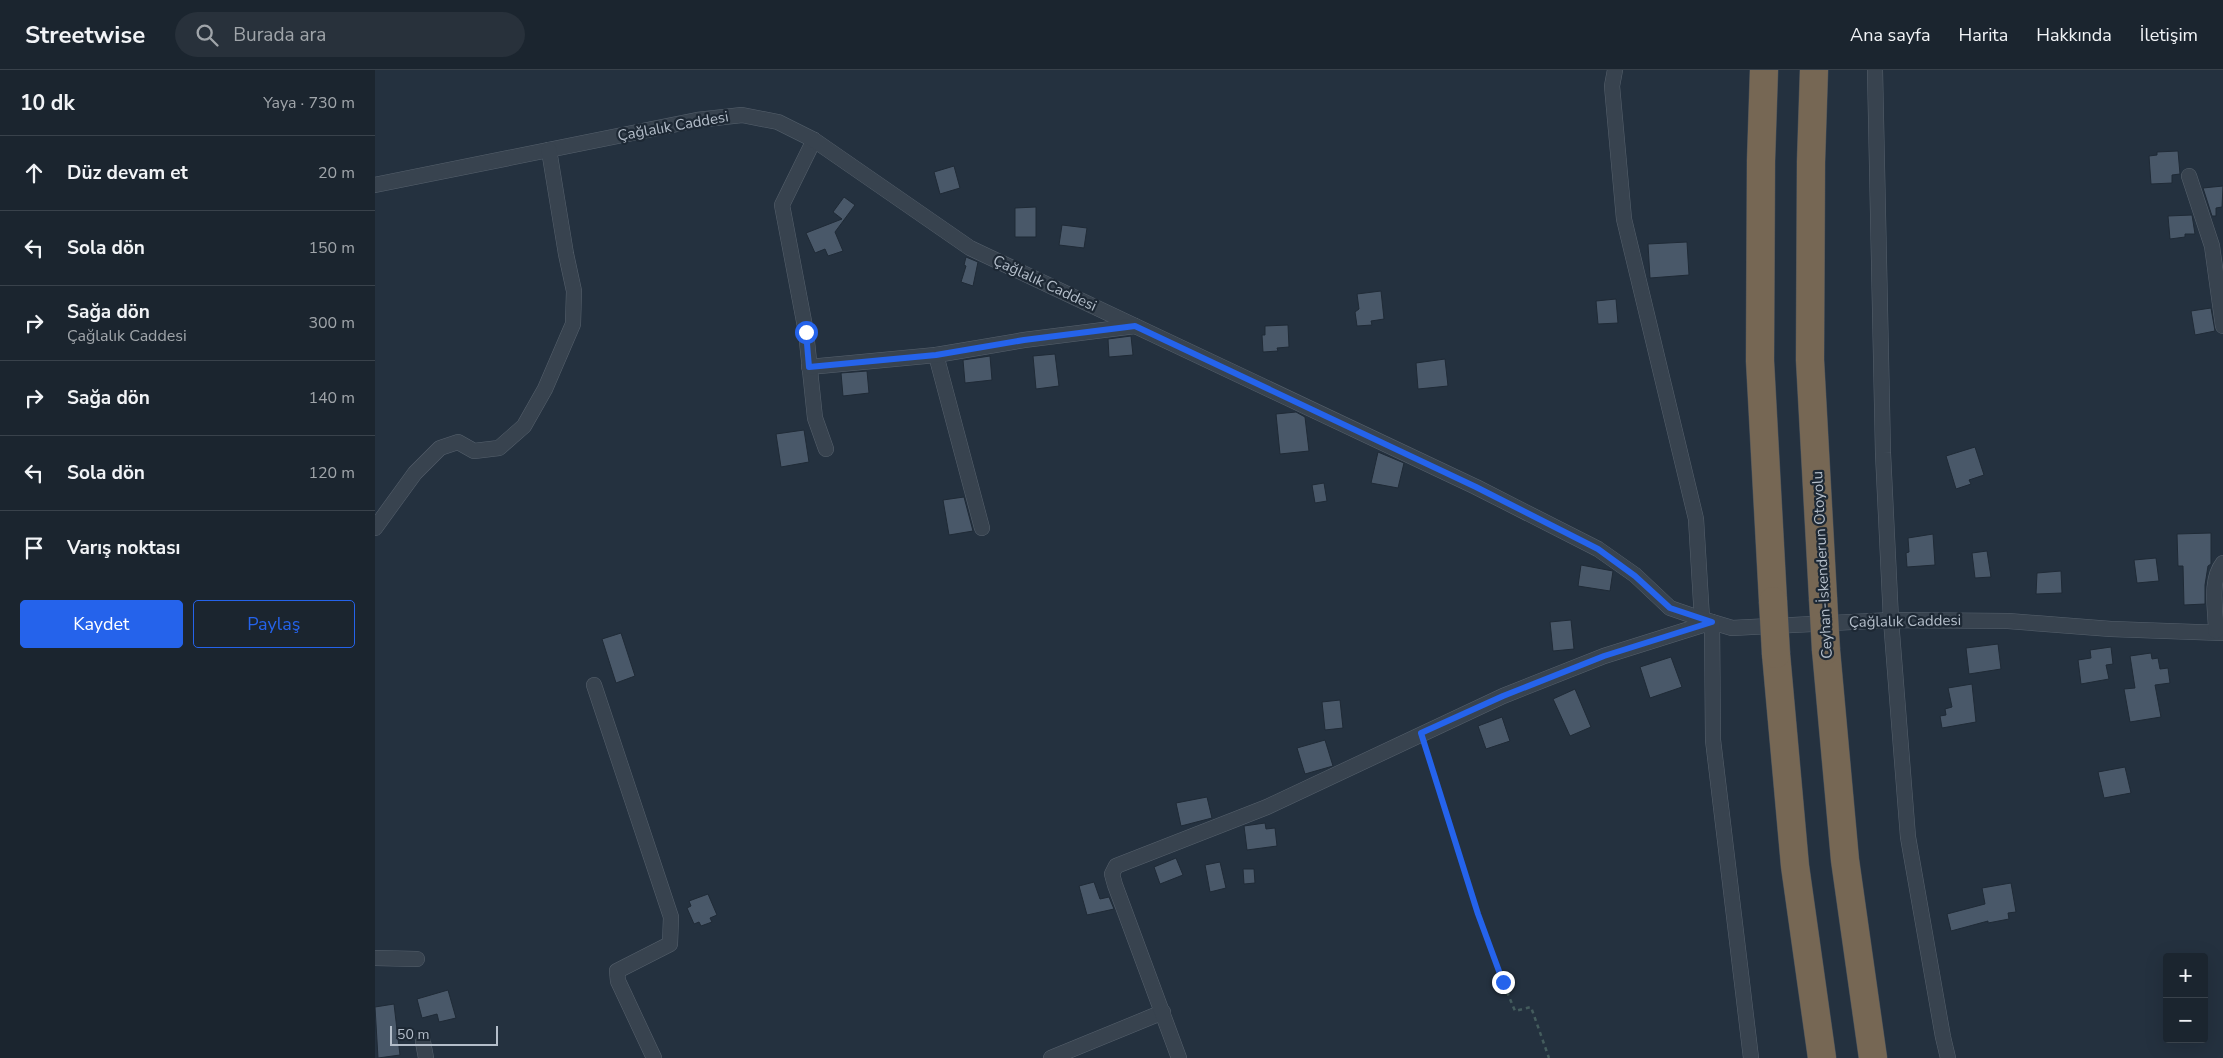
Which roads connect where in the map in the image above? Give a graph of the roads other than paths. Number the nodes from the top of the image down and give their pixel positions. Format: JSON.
{"nodes":[{"id":1,"x":1615,"y":70,"type":"edge"},
{"id":2,"x":1764,"y":70,"type":"edge"},
{"id":3,"x":1814,"y":70,"type":"edge"},
{"id":4,"x":1875,"y":70,"type":"edge"},
{"id":5,"x":814,"y":140,"type":"junction"},
{"id":6,"x":549,"y":150,"type":"junction"},
{"id":7,"x":2189,"y":176,"type":"dead end"},
{"id":8,"x":375,"y":185,"type":"edge"},
{"id":9,"x":1135,"y":326,"type":"junction"},
{"id":10,"x":2223,"y":326,"type":"edge"},
{"id":11,"x":936,"y":355,"type":"junction"},
{"id":12,"x":809,"y":367,"type":"junction"},
{"id":13,"x":826,"y":449,"type":"dead end"},
{"id":14,"x":375,"y":528,"type":"edge"},
{"id":15,"x":982,"y":528,"type":"dead end"},
{"id":16,"x":2223,"y":563,"type":"edge"},
{"id":17,"x":1707,"y":620,"type":"junction"},
{"id":18,"x":1891,"y":620,"type":"junction"},
{"id":19,"x":2219,"y":632,"type":"edge"},
{"id":20,"x":594,"y":685,"type":"dead end"},
{"id":21,"x":375,"y":958,"type":"edge"},
{"id":22,"x":417,"y":958,"type":"dead end"},
{"id":23,"x":1163,"y":1012,"type":"junction"},
{"id":24,"x":423,"y":1042,"type":"dead end"},
{"id":25,"x":426,"y":1058,"type":"edge"},
{"id":26,"x":654,"y":1058,"type":"edge"},
{"id":27,"x":1051,"y":1058,"type":"edge"},
{"id":28,"x":1179,"y":1058,"type":"edge"},
{"id":29,"x":1751,"y":1058,"type":"edge"},
{"id":30,"x":1822,"y":1058,"type":"edge"},
{"id":31,"x":1873,"y":1058,"type":"edge"},
{"id":32,"x":1948,"y":1058,"type":"edge"}],
"edges":[{"from":1,"to":17,"type":"street"},
{"from":2,"to":30,"type":"highway","bridge":true},
{"from":3,"to":31,"type":"highway","name":"Ceyhan-İskenderun Otoyolu","bridge":true},
{"from":4,"to":18,"type":"street"},
{"from":5,"to":6,"type":"street","name":"Çağlalık Caddesi"},
{"from":5,"to":9,"type":"street","name":"Çağlalık Caddesi"},
{"from":5,"to":12,"type":"street"},
{"from":6,"to":8,"type":"street","name":"Çağlalık Caddesi"},
{"from":6,"to":14,"type":"street"},
{"from":7,"to":10,"type":"street"},
{"from":9,"to":11,"type":"street"},
{"from":9,"to":17,"type":"street","name":"Çağlalık Caddesi"},
{"from":11,"to":12,"type":"street"},
{"from":11,"to":15,"type":"street"},
{"from":12,"to":13,"type":"street"},
{"from":16,"to":19,"type":"street"},
{"from":17,"to":18,"type":"street","name":"Çağlalık Caddesi"},
{"from":17,"to":23,"type":"street"},
{"from":17,"to":29,"type":"street"},
{"from":18,"to":19,"type":"street","name":"Çağlalık Caddesi"},
{"from":18,"to":32,"type":"street"},
{"from":20,"to":26,"type":"street"},
{"from":21,"to":22,"type":"street"},
{"from":23,"to":27,"type":"street"},
{"from":23,"to":28,"type":"street"},
{"from":24,"to":25,"type":"street"}]}
